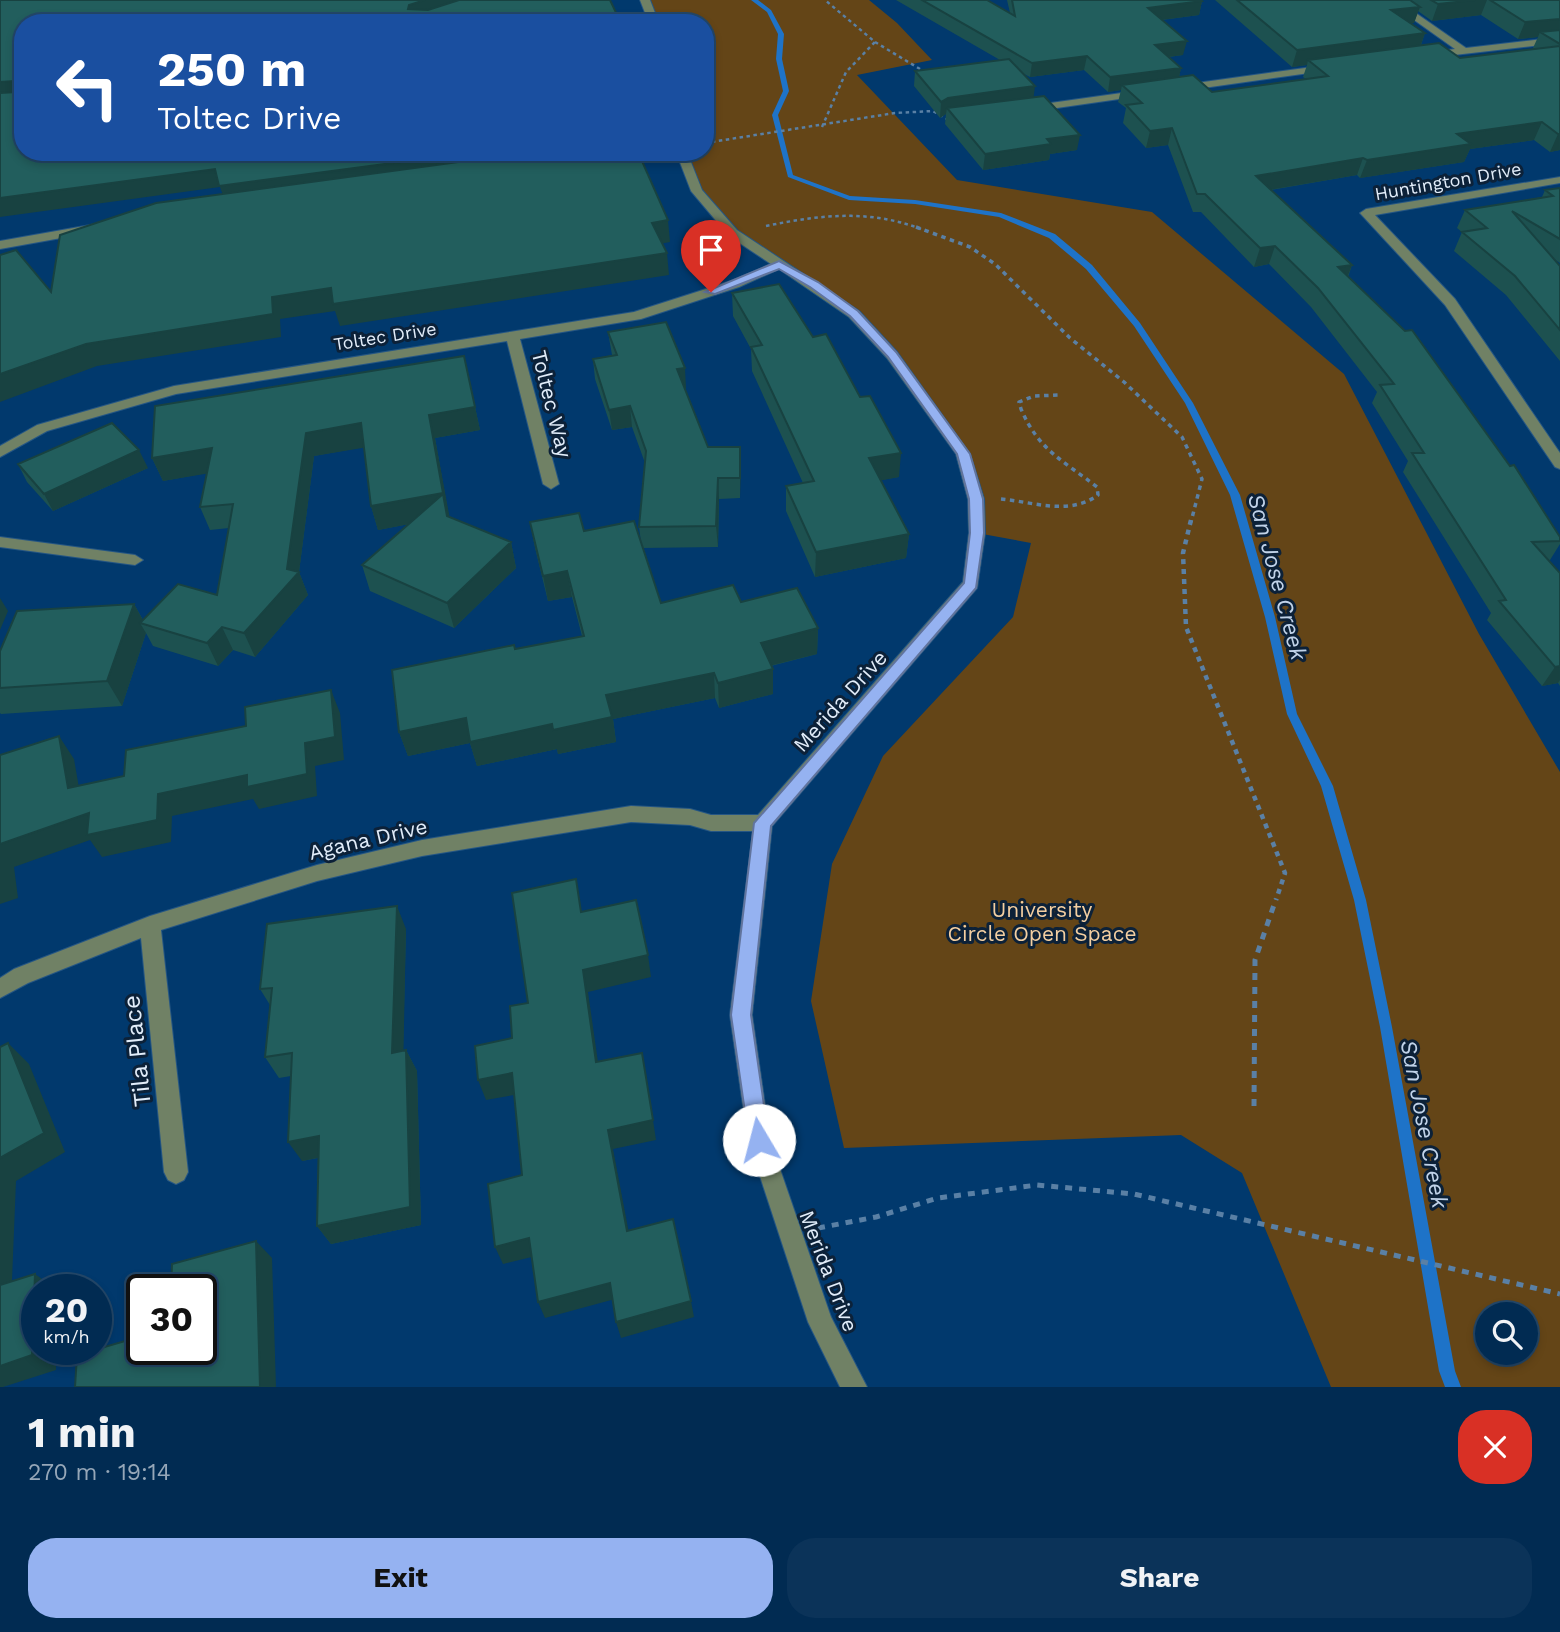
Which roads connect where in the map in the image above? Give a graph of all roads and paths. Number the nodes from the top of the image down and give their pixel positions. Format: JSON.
{"nodes":[{"id":1,"x":825,"y":0,"type":"edge"},
{"id":2,"x":1391,"y":0,"type":"edge"},
{"id":3,"x":1560,"y":40,"type":"edge"},
{"id":4,"x":875,"y":42,"type":"junction"},
{"id":5,"x":1464,"y":50,"type":"junction"},
{"id":6,"x":1423,"y":55,"type":"edge"},
{"id":7,"x":1341,"y":66,"type":"edge"},
{"id":8,"x":930,"y":74,"type":"edge"},
{"id":9,"x":1164,"y":90,"type":"edge"},
{"id":10,"x":1151,"y":92,"type":"edge"},
{"id":11,"x":1015,"y":111,"type":"edge"},
{"id":12,"x":947,"y":119,"type":"edge"},
{"id":13,"x":822,"y":127,"type":"junction"},
{"id":14,"x":714,"y":141,"type":"edge"},
{"id":15,"x":685,"y":161,"type":"edge"},
{"id":16,"x":1560,"y":180,"type":"edge"},
{"id":17,"x":108,"y":226,"type":"edge"},
{"id":18,"x":733,"y":233,"type":"junction"},
{"id":19,"x":0,"y":245,"type":"edge"},
{"id":20,"x":779,"y":265,"type":"junction"},
{"id":21,"x":512,"y":335,"type":"junction"},
{"id":22,"x":1060,"y":396,"type":"dead end"},
{"id":23,"x":0,"y":452,"type":"edge"},
{"id":24,"x":1560,"y":464,"type":"edge"},
{"id":25,"x":551,"y":484,"type":"dead end"},
{"id":26,"x":976,"y":499,"type":"junction"},
{"id":27,"x":0,"y":542,"type":"edge"},
{"id":28,"x":135,"y":560,"type":"dead end"},
{"id":29,"x":763,"y":823,"type":"junction"},
{"id":30,"x":150,"y":925,"type":"junction"},
{"id":31,"x":0,"y":989,"type":"edge"},
{"id":32,"x":1254,"y":1107,"type":"dead end"},
{"id":33,"x":176,"y":1172,"type":"dead end"},
{"id":34,"x":790,"y":1233,"type":"junction"},
{"id":35,"x":1560,"y":1294,"type":"edge"},
{"id":36,"x":854,"y":1387,"type":"edge"}],
"edges":[{"from":1,"to":4,"type":"path"},
{"from":2,"to":5,"type":"street"},
{"from":3,"to":5,"type":"street"},
{"from":4,"to":8,"type":"path"},
{"from":4,"to":13,"type":"path"},
{"from":5,"to":6,"type":"street"},
{"from":7,"to":9,"type":"street"},
{"from":10,"to":11,"type":"street"},
{"from":12,"to":13,"type":"path"},
{"from":13,"to":14,"type":"path"},
{"from":15,"to":18,"type":"street","name":"Merida Drive"},
{"from":16,"to":24,"type":"street","name":"Huntington Drive"},
{"from":17,"to":19,"type":"street"},
{"from":18,"to":20,"type":"street","name":"Merida Drive"},
{"from":18,"to":32,"type":"path"},
{"from":20,"to":21,"type":"street","name":"Toltec Drive"},
{"from":20,"to":26,"type":"street","name":"Merida Drive"},
{"from":21,"to":23,"type":"street","name":"Toltec Drive"},
{"from":21,"to":25,"type":"street","name":"Toltec Way"},
{"from":22,"to":26,"type":"path"},
{"from":26,"to":29,"type":"street","name":"Merida Drive"},
{"from":27,"to":28,"type":"street"},
{"from":29,"to":30,"type":"street","name":"Agana Drive"},
{"from":29,"to":34,"type":"street","name":"Merida Drive"},
{"from":30,"to":31,"type":"street","name":"Agana Drive"},
{"from":30,"to":33,"type":"street","name":"Tila Place"},
{"from":34,"to":35,"type":"path"},
{"from":34,"to":36,"type":"street","name":"Merida Drive"}]}
